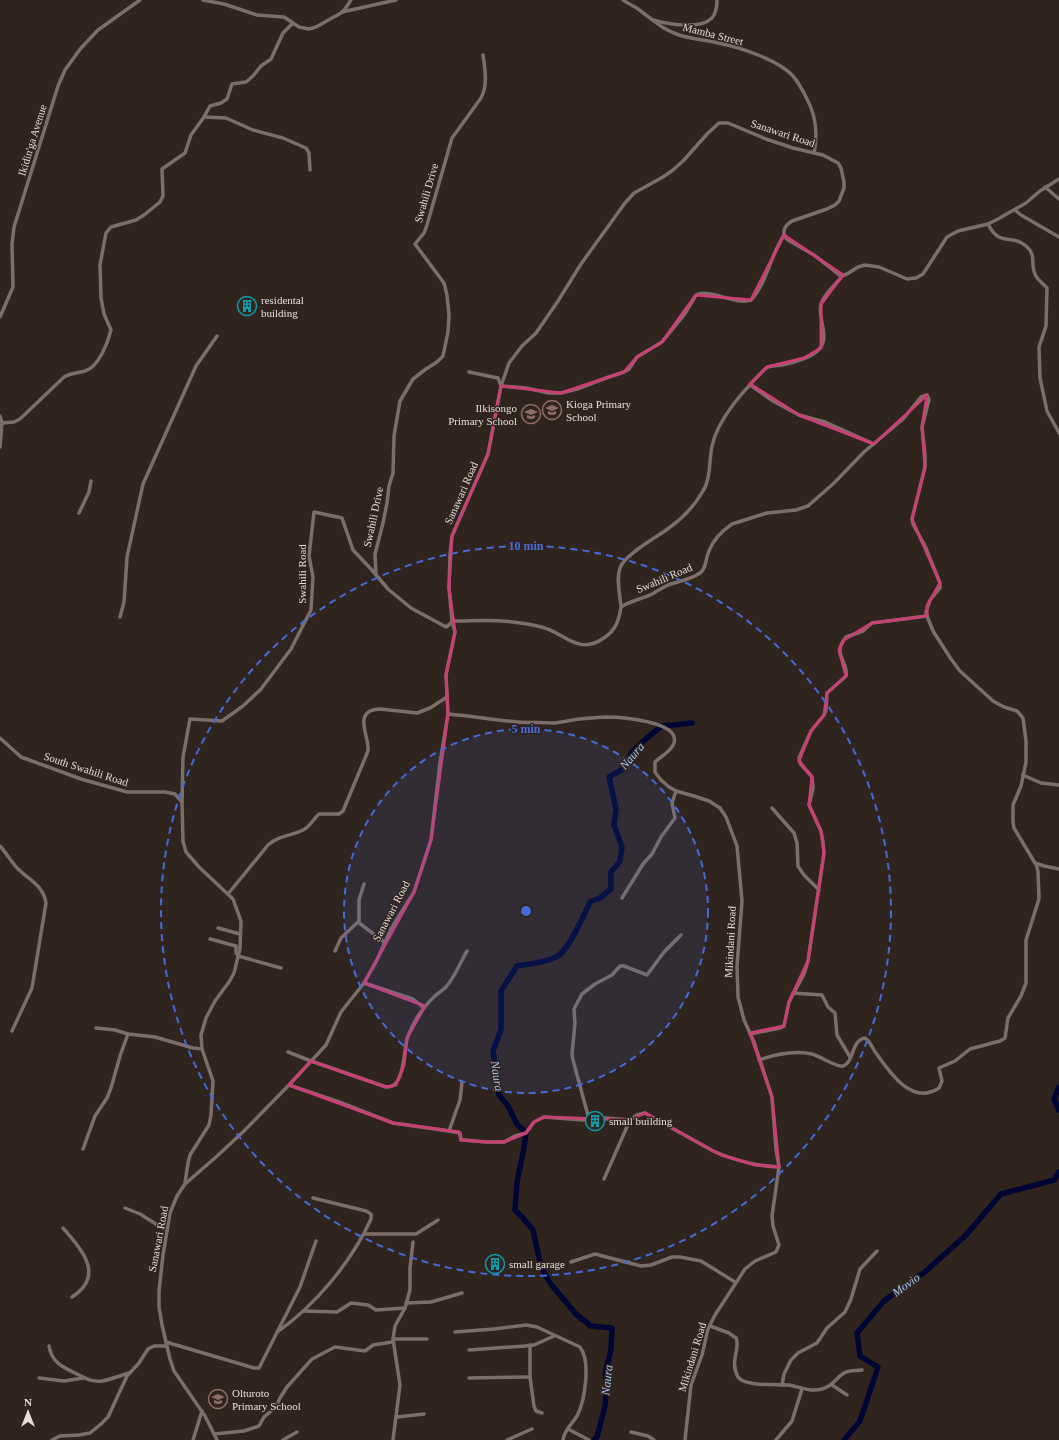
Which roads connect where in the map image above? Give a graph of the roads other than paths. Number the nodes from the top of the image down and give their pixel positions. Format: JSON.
{"nodes":[{"id":1,"x":140,"y":0,"type":"edge"},
{"id":2,"x":203,"y":0,"type":"edge"},
{"id":3,"x":351,"y":0,"type":"edge"},
{"id":4,"x":396,"y":0,"type":"edge"},
{"id":5,"x":623,"y":0,"type":"edge"},
{"id":6,"x":717,"y":0,"type":"edge"},
{"id":7,"x":224,"y":2,"type":"edge"},
{"id":8,"x":340,"y":13,"type":"junction"},
{"id":9,"x":652,"y":20,"type":"junction"},
{"id":10,"x":293,"y":23,"type":"junction"},
{"id":11,"x":483,"y":55,"type":"dead end"},
{"id":12,"x":204,"y":117,"type":"junction"},
{"id":13,"x":814,"y":152,"type":"junction"},
{"id":14,"x":310,"y":170,"type":"dead end"},
{"id":15,"x":1059,"y":179,"type":"edge"},
{"id":16,"x":1045,"y":187,"type":"junction"},
{"id":17,"x":1059,"y":199,"type":"edge"},
{"id":18,"x":1015,"y":210,"type":"junction"},
{"id":19,"x":988,"y":224,"type":"junction"},
{"id":20,"x":784,"y":235,"type":"junction"},
{"id":21,"x":1059,"y":237,"type":"edge"},
{"id":22,"x":843,"y":275,"type":"junction"},
{"id":23,"x":0,"y":317,"type":"edge"},
{"id":24,"x":217,"y":336,"type":"dead end"},
{"id":25,"x":469,"y":372,"type":"dead end"},
{"id":26,"x":750,"y":385,"type":"junction"},
{"id":27,"x":501,"y":386,"type":"junction"},
{"id":28,"x":0,"y":416,"type":"edge"},
{"id":29,"x":2,"y":423,"type":"junction"},
{"id":30,"x":1059,"y":433,"type":"edge"},
{"id":31,"x":874,"y":444,"type":"junction"},
{"id":32,"x":0,"y":447,"type":"edge"},
{"id":33,"x":91,"y":481,"type":"dead end"},
{"id":34,"x":79,"y":513,"type":"dead end"},
{"id":35,"x":377,"y":576,"type":"junction"},
{"id":36,"x":621,"y":607,"type":"junction"},
{"id":37,"x":927,"y":616,"type":"junction"},
{"id":38,"x":120,"y":617,"type":"dead end"},
{"id":39,"x":452,"y":621,"type":"junction"},
{"id":40,"x":447,"y":697,"type":"junction"},
{"id":41,"x":448,"y":714,"type":"junction"},
{"id":42,"x":0,"y":738,"type":"edge"},
{"id":43,"x":1023,"y":776,"type":"junction"},
{"id":44,"x":1059,"y":785,"type":"edge"},
{"id":45,"x":676,"y":791,"type":"junction"},
{"id":46,"x":182,"y":802,"type":"junction"},
{"id":47,"x":772,"y":808,"type":"dead end"},
{"id":48,"x":0,"y":846,"type":"edge"},
{"id":49,"x":1036,"y":864,"type":"junction"},
{"id":50,"x":1059,"y":869,"type":"edge"},
{"id":51,"x":364,"y":884,"type":"dead end"},
{"id":52,"x":818,"y":890,"type":"junction"},
{"id":53,"x":228,"y":894,"type":"junction"},
{"id":54,"x":622,"y":898,"type":"dead end"},
{"id":55,"x":358,"y":922,"type":"junction"},
{"id":56,"x":218,"y":928,"type":"dead end"},
{"id":57,"x":240,"y":934,"type":"junction"},
{"id":58,"x":681,"y":935,"type":"dead end"},
{"id":59,"x":210,"y":939,"type":"dead end"},
{"id":60,"x":384,"y":942,"type":"junction"},
{"id":61,"x":335,"y":951,"type":"dead end"},
{"id":62,"x":467,"y":951,"type":"dead end"},
{"id":63,"x":238,"y":956,"type":"junction"},
{"id":64,"x":281,"y":968,"type":"dead end"},
{"id":65,"x":364,"y":983,"type":"junction"},
{"id":66,"x":793,"y":993,"type":"junction"},
{"id":67,"x":424,"y":1008,"type":"junction"},
{"id":68,"x":96,"y":1028,"type":"dead end"},
{"id":69,"x":12,"y":1030,"type":"dead end"},
{"id":70,"x":128,"y":1034,"type":"junction"},
{"id":71,"x":750,"y":1034,"type":"junction"},
{"id":72,"x":202,"y":1048,"type":"junction"},
{"id":73,"x":288,"y":1052,"type":"dead end"},
{"id":74,"x":850,"y":1057,"type":"junction"},
{"id":75,"x":759,"y":1060,"type":"junction"},
{"id":76,"x":311,"y":1061,"type":"junction"},
{"id":77,"x":462,"y":1082,"type":"dead end"},
{"id":78,"x":289,"y":1085,"type":"junction"},
{"id":79,"x":589,"y":1119,"type":"junction"},
{"id":80,"x":630,"y":1120,"type":"junction"},
{"id":81,"x":449,"y":1132,"type":"junction"},
{"id":82,"x":83,"y":1150,"type":"dead end"},
{"id":83,"x":779,"y":1167,"type":"junction"},
{"id":84,"x":604,"y":1179,"type":"dead end"},
{"id":85,"x":184,"y":1184,"type":"junction"},
{"id":86,"x":313,"y":1198,"type":"dead end"},
{"id":87,"x":125,"y":1208,"type":"dead end"},
{"id":88,"x":438,"y":1220,"type":"dead end"},
{"id":89,"x":63,"y":1228,"type":"dead end"},
{"id":90,"x":167,"y":1231,"type":"junction"},
{"id":91,"x":364,"y":1234,"type":"junction"},
{"id":92,"x":316,"y":1241,"type":"dead end"},
{"id":93,"x":413,"y":1242,"type":"dead end"},
{"id":94,"x":877,"y":1251,"type":"dead end"},
{"id":95,"x":571,"y":1262,"type":"dead end"},
{"id":96,"x":735,"y":1282,"type":"junction"},
{"id":97,"x":462,"y":1293,"type":"dead end"},
{"id":98,"x":72,"y":1297,"type":"dead end"},
{"id":99,"x":406,"y":1303,"type":"junction"},
{"id":100,"x":404,"y":1308,"type":"junction"},
{"id":101,"x":303,"y":1311,"type":"junction"},
{"id":102,"x":710,"y":1326,"type":"junction"},
{"id":103,"x":277,"y":1332,"type":"junction"},
{"id":104,"x":455,"y":1332,"type":"dead end"},
{"id":105,"x":554,"y":1336,"type":"junction"},
{"id":106,"x":427,"y":1339,"type":"dead end"},
{"id":107,"x":392,"y":1341,"type":"junction"},
{"id":108,"x":166,"y":1344,"type":"junction"},
{"id":109,"x":530,"y":1345,"type":"junction"},
{"id":110,"x":49,"y":1346,"type":"dead end"},
{"id":111,"x":469,"y":1350,"type":"dead end"},
{"id":112,"x":862,"y":1370,"type":"dead end"},
{"id":113,"x":130,"y":1373,"type":"junction"},
{"id":114,"x":530,"y":1377,"type":"junction"},
{"id":115,"x":39,"y":1378,"type":"dead end"},
{"id":116,"x":83,"y":1378,"type":"junction"},
{"id":117,"x":470,"y":1378,"type":"dead end"},
{"id":118,"x":782,"y":1385,"type":"junction"},
{"id":119,"x":832,"y":1385,"type":"junction"},
{"id":120,"x":802,"y":1389,"type":"junction"},
{"id":121,"x":847,"y":1395,"type":"dead end"},
{"id":122,"x":202,"y":1411,"type":"junction"},
{"id":123,"x":542,"y":1413,"type":"dead end"},
{"id":124,"x":424,"y":1414,"type":"dead end"},
{"id":125,"x":396,"y":1417,"type":"junction"},
{"id":126,"x":532,"y":1429,"type":"dead end"},
{"id":127,"x":568,"y":1429,"type":"junction"},
{"id":128,"x":297,"y":1432,"type":"dead end"},
{"id":129,"x":631,"y":1432,"type":"dead end"},
{"id":130,"x":214,"y":1434,"type":"junction"},
{"id":131,"x":52,"y":1440,"type":"edge"},
{"id":132,"x":193,"y":1440,"type":"edge"},
{"id":133,"x":217,"y":1440,"type":"edge"},
{"id":134,"x":283,"y":1440,"type":"edge"},
{"id":135,"x":394,"y":1440,"type":"edge"},
{"id":136,"x":507,"y":1440,"type":"edge"},
{"id":137,"x":563,"y":1440,"type":"edge"},
{"id":138,"x":589,"y":1440,"type":"edge"},
{"id":139,"x":654,"y":1440,"type":"edge"},
{"id":140,"x":685,"y":1440,"type":"edge"},
{"id":141,"x":776,"y":1440,"type":"edge"}],
"edges":[{"from":1,"to":23,"type":"street","name":"Ikidin'ga Avenue"},
{"from":2,"to":7,"type":"street"},
{"from":3,"to":8,"type":"street"},
{"from":4,"to":8,"type":"street"},
{"from":5,"to":9,"type":"street","name":"Mamba Street"},
{"from":6,"to":9,"type":"street"},
{"from":7,"to":10,"type":"street"},
{"from":8,"to":10,"type":"street"},
{"from":9,"to":13,"type":"street","name":"Mamba Street"},
{"from":10,"to":12,"type":"street"},
{"from":11,"to":35,"type":"street","name":"Swahili Drive"},
{"from":12,"to":14,"type":"street"},
{"from":12,"to":29,"type":"street"},
{"from":13,"to":20,"type":"street","name":"Sanawari Road"},
{"from":13,"to":27,"type":"street","name":"Sanawari Road"},
{"from":15,"to":16,"type":"street"},
{"from":16,"to":17,"type":"street"},
{"from":16,"to":18,"type":"street"},
{"from":18,"to":19,"type":"street"},
{"from":18,"to":21,"type":"street"},
{"from":19,"to":22,"type":"street"},
{"from":19,"to":30,"type":"street"},
{"from":20,"to":22,"type":"street"},
{"from":20,"to":27,"type":"street"},
{"from":22,"to":26,"type":"street"},
{"from":24,"to":38,"type":"street"},
{"from":25,"to":27,"type":"street"},
{"from":26,"to":31,"type":"street"},
{"from":26,"to":36,"type":"street"},
{"from":27,"to":39,"type":"street","name":"Sanawari Road"},
{"from":28,"to":29,"type":"street"},
{"from":29,"to":32,"type":"street"},
{"from":31,"to":36,"type":"street","name":"Swahili Road"},
{"from":31,"to":37,"type":"street","name":"Swahili Road"},
{"from":33,"to":34,"type":"street"},
{"from":35,"to":39,"type":"street","name":"Swahili Road"},
{"from":35,"to":46,"type":"street","name":"Swahili Road"},
{"from":36,"to":39,"type":"street","name":"Swahili Road"},
{"from":37,"to":43,"type":"street"},
{"from":37,"to":52,"type":"street"},
{"from":39,"to":40,"type":"street","name":"Sanawari Road"},
{"from":40,"to":41,"type":"street","name":"Sanawari Road"},
{"from":40,"to":53,"type":"street"},
{"from":41,"to":45,"type":"street","name":"Mikindani Road"},
{"from":41,"to":60,"type":"street","name":"Sanawari Road"},
{"from":42,"to":46,"type":"street","name":"South Swahili Road"},
{"from":43,"to":44,"type":"street"},
{"from":43,"to":49,"type":"street"},
{"from":45,"to":54,"type":"street"},
{"from":45,"to":71,"type":"street","name":"Mikindani Road"},
{"from":46,"to":53,"type":"street"},
{"from":47,"to":52,"type":"street"},
{"from":48,"to":69,"type":"street"},
{"from":49,"to":50,"type":"street"},
{"from":49,"to":74,"type":"street"},
{"from":51,"to":55,"type":"street"},
{"from":52,"to":66,"type":"street"},
{"from":53,"to":57,"type":"street"},
{"from":55,"to":60,"type":"street"},
{"from":55,"to":61,"type":"street"},
{"from":56,"to":57,"type":"street"},
{"from":57,"to":63,"type":"street"},
{"from":58,"to":79,"type":"street"},
{"from":59,"to":63,"type":"street"},
{"from":60,"to":65,"type":"street","name":"Sanawari Road"},
{"from":62,"to":67,"type":"street"},
{"from":63,"to":64,"type":"street"},
{"from":63,"to":72,"type":"street"},
{"from":65,"to":67,"type":"street"},
{"from":65,"to":76,"type":"street","name":"Sanawari Road"},
{"from":66,"to":71,"type":"street"},
{"from":66,"to":74,"type":"street"},
{"from":67,"to":76,"type":"street"},
{"from":68,"to":70,"type":"street"},
{"from":70,"to":72,"type":"street"},
{"from":70,"to":82,"type":"street"},
{"from":71,"to":75,"type":"street","name":"Mikindani Road"},
{"from":72,"to":85,"type":"street"},
{"from":73,"to":76,"type":"street"},
{"from":74,"to":75,"type":"street"},
{"from":75,"to":83,"type":"street","name":"Mikindani Road"},
{"from":76,"to":78,"type":"street","name":"Sanawari Road"},
{"from":77,"to":81,"type":"street"},
{"from":78,"to":81,"type":"street"},
{"from":78,"to":85,"type":"street","name":"Sanawari Road"},
{"from":79,"to":80,"type":"street"},
{"from":79,"to":81,"type":"street"},
{"from":80,"to":83,"type":"street"},
{"from":80,"to":84,"type":"street"},
{"from":83,"to":96,"type":"street","name":"Mikindani Road"},
{"from":85,"to":90,"type":"street","name":"Sanawari Road"},
{"from":86,"to":91,"type":"street"},
{"from":87,"to":90,"type":"street"},
{"from":88,"to":91,"type":"street"},
{"from":89,"to":98,"type":"street"},
{"from":90,"to":108,"type":"street","name":"Sanawari Road"},
{"from":91,"to":101,"type":"street"},
{"from":92,"to":103,"type":"street"},
{"from":93,"to":99,"type":"street"},
{"from":94,"to":118,"type":"street"},
{"from":95,"to":96,"type":"street"},
{"from":96,"to":102,"type":"street","name":"Mikindani Road"},
{"from":97,"to":99,"type":"street"},
{"from":99,"to":100,"type":"street"},
{"from":100,"to":101,"type":"street"},
{"from":100,"to":107,"type":"street"},
{"from":101,"to":103,"type":"street"},
{"from":102,"to":118,"type":"street"},
{"from":102,"to":140,"type":"street","name":"Mikindani Road"},
{"from":103,"to":108,"type":"street"},
{"from":104,"to":105,"type":"street"},
{"from":105,"to":109,"type":"street"},
{"from":105,"to":127,"type":"street"},
{"from":106,"to":107,"type":"street"},
{"from":107,"to":125,"type":"street"},
{"from":107,"to":130,"type":"street"},
{"from":108,"to":113,"type":"street"},
{"from":108,"to":122,"type":"street","name":"Sanawari Road"},
{"from":109,"to":111,"type":"street"},
{"from":109,"to":114,"type":"street"},
{"from":110,"to":116,"type":"street"},
{"from":112,"to":119,"type":"street"},
{"from":113,"to":116,"type":"street"},
{"from":113,"to":131,"type":"street"},
{"from":114,"to":117,"type":"street"},
{"from":114,"to":123,"type":"street"},
{"from":115,"to":116,"type":"street"},
{"from":118,"to":120,"type":"street"},
{"from":119,"to":120,"type":"street"},
{"from":119,"to":121,"type":"street"},
{"from":120,"to":141,"type":"street"},
{"from":122,"to":130,"type":"street","name":"Sanawari Road"},
{"from":122,"to":132,"type":"street"},
{"from":124,"to":125,"type":"street"},
{"from":125,"to":135,"type":"street"},
{"from":126,"to":136,"type":"street"},
{"from":127,"to":137,"type":"street"},
{"from":127,"to":138,"type":"street"},
{"from":128,"to":134,"type":"street"},
{"from":129,"to":139,"type":"street"},
{"from":130,"to":133,"type":"street","name":"Sanawari Road"}]}
